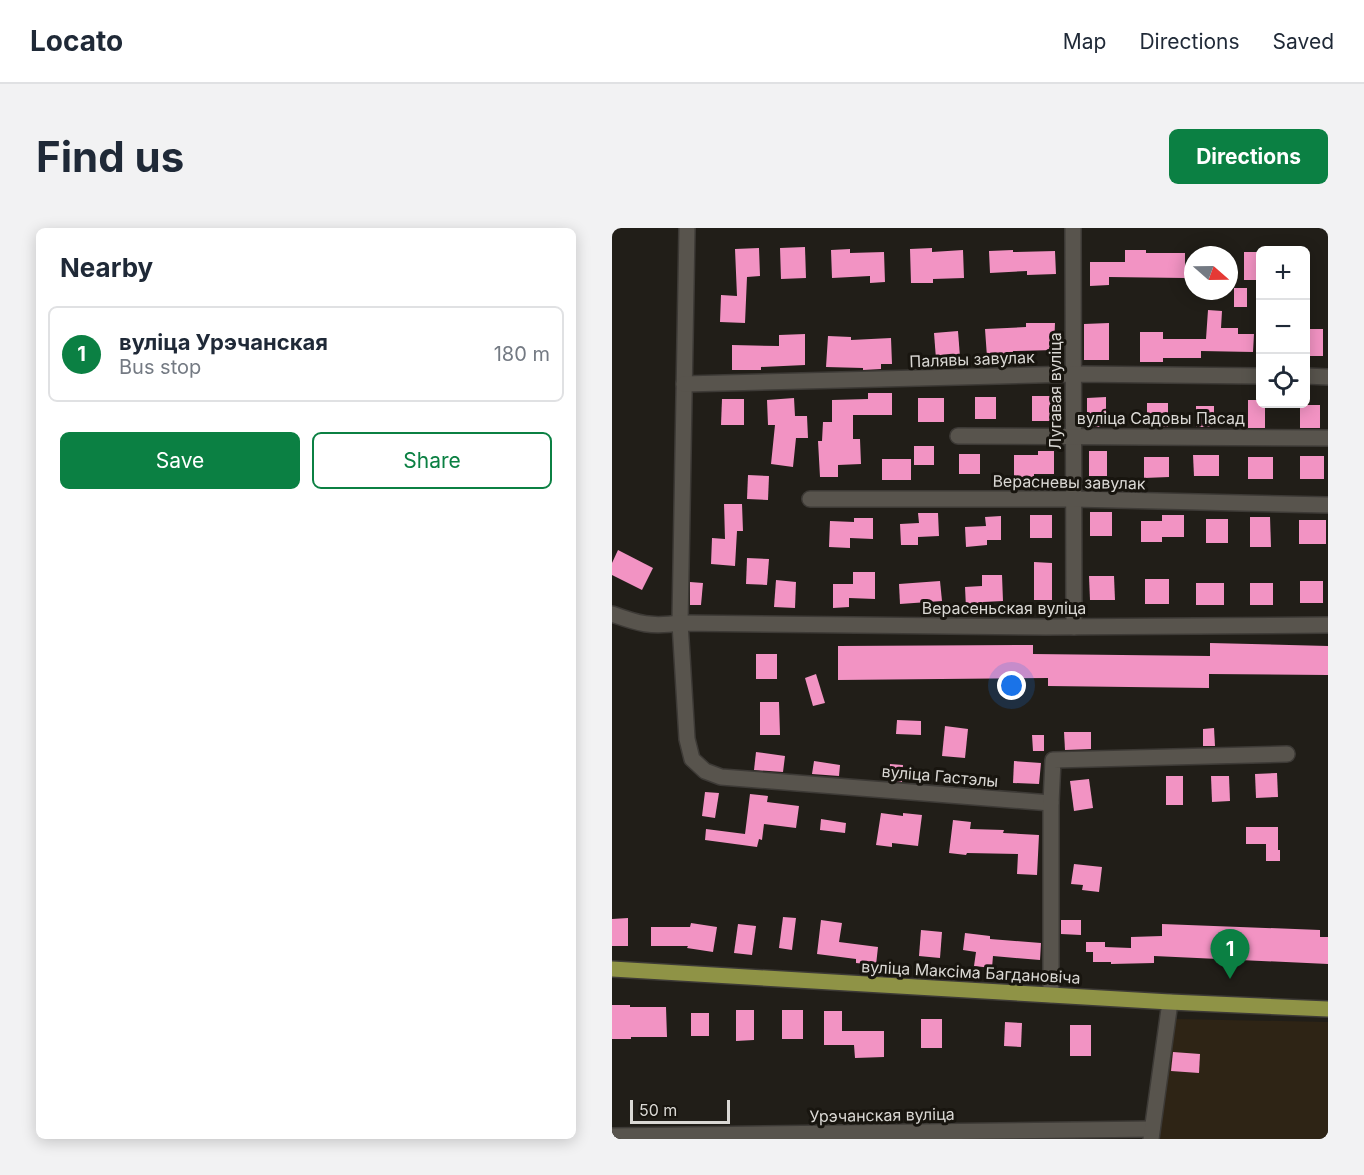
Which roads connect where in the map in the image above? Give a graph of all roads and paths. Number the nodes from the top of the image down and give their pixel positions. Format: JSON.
{"nodes":[{"id":1,"x":687,"y":228,"type":"edge"},
{"id":2,"x":1073,"y":228,"type":"edge"},
{"id":3,"x":1074,"y":374,"type":"junction"},
{"id":4,"x":1256,"y":376,"type":"edge"},
{"id":5,"x":1310,"y":376,"type":"edge"},
{"id":6,"x":1328,"y":377,"type":"edge"},
{"id":7,"x":684,"y":384,"type":"junction"},
{"id":8,"x":958,"y":436,"type":"dead end"},
{"id":9,"x":1073,"y":436,"type":"junction"},
{"id":10,"x":1328,"y":438,"type":"edge"},
{"id":11,"x":810,"y":499,"type":"dead end"},
{"id":12,"x":1074,"y":500,"type":"junction"},
{"id":13,"x":1328,"y":506,"type":"edge"},
{"id":14,"x":612,"y":614,"type":"edge"},
{"id":15,"x":680,"y":623,"type":"junction"},
{"id":16,"x":1328,"y":625,"type":"edge"},
{"id":17,"x":1074,"y":627,"type":"junction"},
{"id":18,"x":1287,"y":754,"type":"dead end"},
{"id":19,"x":1051,"y":803,"type":"junction"},
{"id":20,"x":612,"y":969,"type":"edge"},
{"id":21,"x":1051,"y":995,"type":"junction"},
{"id":22,"x":1170,"y":1002,"type":"junction"},
{"id":23,"x":1328,"y":1009,"type":"edge"},
{"id":24,"x":1151,"y":1134,"type":"edge"},
{"id":25,"x":612,"y":1136,"type":"edge"}],
"edges":[{"from":1,"to":7,"type":"street","name":"вуліца Гастэлы"},
{"from":2,"to":3,"type":"street","name":"Лугавая вуліца"},
{"from":3,"to":4,"type":"street","name":"Палявы завулак"},
{"from":3,"to":7,"type":"street","name":"Палявы завулак"},
{"from":3,"to":9,"type":"street","name":"Лугавая вуліца"},
{"from":5,"to":6,"type":"street"},
{"from":7,"to":15,"type":"street","name":"вуліца Гастэлы"},
{"from":8,"to":9,"type":"street","name":"вуліца Садовы Пасад"},
{"from":9,"to":10,"type":"street","name":"вуліца Садовы Пасад"},
{"from":9,"to":12,"type":"street","name":"Лугавая вуліца"},
{"from":11,"to":12,"type":"street","name":"Верасневы завулак"},
{"from":12,"to":13,"type":"street","name":"Верасневы завулак"},
{"from":12,"to":17,"type":"street","name":"Лугавая вуліца"},
{"from":14,"to":15,"type":"street","name":"Верасеньская вуліца"},
{"from":15,"to":17,"type":"street","name":"Верасеньская вуліца"},
{"from":15,"to":19,"type":"street","name":"вуліца Гастэлы"},
{"from":16,"to":17,"type":"street","name":"Верасеньская вуліца"},
{"from":18,"to":19,"type":"street"},
{"from":19,"to":21,"type":"street"},
{"from":20,"to":21,"type":"main road","name":"вуліца Максіма Багдановіча"},
{"from":21,"to":22,"type":"main road","name":"вуліца Максіма Багдановіча"},
{"from":22,"to":23,"type":"main road","name":"вуліца Максіма Багдановіча"},
{"from":22,"to":24,"type":"street"},
{"from":24,"to":25,"type":"street","name":"Урэчанская вуліца"}]}
